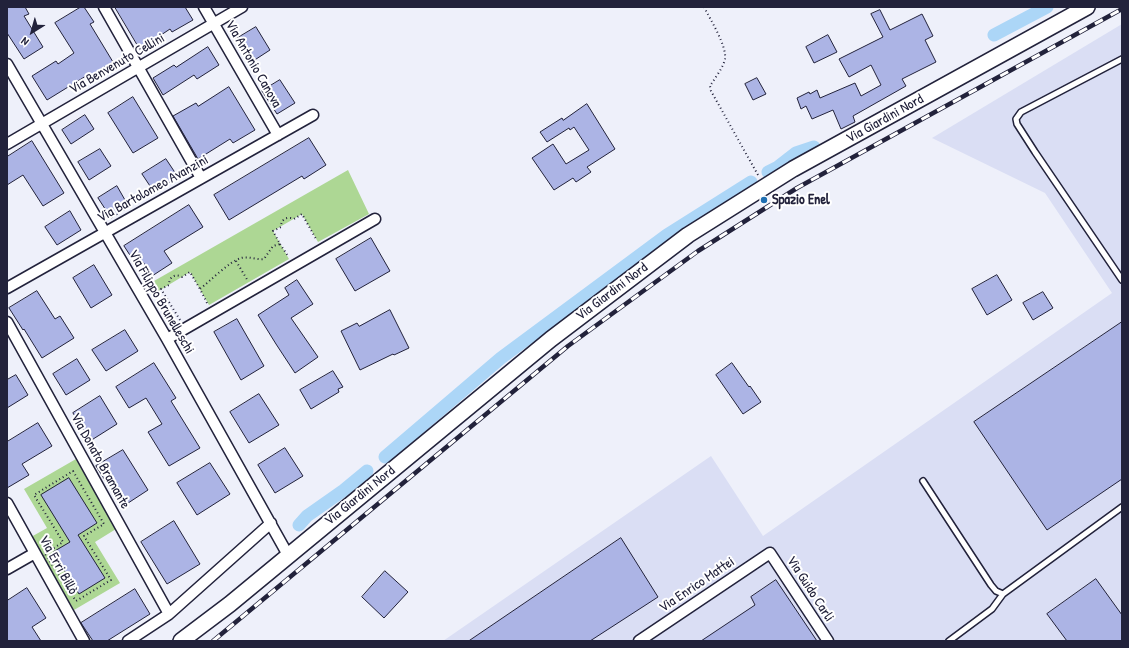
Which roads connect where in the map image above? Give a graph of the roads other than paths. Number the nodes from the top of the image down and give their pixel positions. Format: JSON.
{"nodes":[{"id":1,"x":104,"y":7,"type":"edge"},
{"id":2,"x":204,"y":7,"type":"edge"},
{"id":3,"x":242,"y":7,"type":"edge"},
{"id":4,"x":1087,"y":7,"type":"edge"},
{"id":5,"x":214,"y":24,"type":"junction"},
{"id":6,"x":1122,"y":59,"type":"edge"},
{"id":7,"x":7,"y":64,"type":"edge"},
{"id":8,"x":138,"y":68,"type":"junction"},
{"id":9,"x":313,"y":115,"type":"dead end"},
{"id":10,"x":42,"y":124,"type":"junction"},
{"id":11,"x":278,"y":135,"type":"junction"},
{"id":12,"x":7,"y":144,"type":"edge"},
{"id":13,"x":201,"y":178,"type":"junction"},
{"id":14,"x":375,"y":219,"type":"dead end"},
{"id":15,"x":105,"y":232,"type":"junction"},
{"id":16,"x":1122,"y":280,"type":"edge"},
{"id":17,"x":7,"y":288,"type":"edge"},
{"id":18,"x":7,"y":322,"type":"edge"},
{"id":19,"x":167,"y":339,"type":"junction"},
{"id":20,"x":923,"y":481,"type":"dead end"},
{"id":21,"x":7,"y":503,"type":"edge"},
{"id":22,"x":1122,"y":507,"type":"edge"},
{"id":23,"x":271,"y":523,"type":"junction"},
{"id":24,"x":770,"y":552,"type":"joint"},
{"id":25,"x":35,"y":553,"type":"junction"},
{"id":26,"x":288,"y":555,"type":"junction"},
{"id":27,"x":7,"y":569,"type":"edge"},
{"id":28,"x":1003,"y":594,"type":"junction"},
{"id":29,"x":169,"y":614,"type":"junction"},
{"id":30,"x":84,"y":641,"type":"edge"},
{"id":31,"x":128,"y":641,"type":"edge"},
{"id":32,"x":181,"y":641,"type":"edge"},
{"id":33,"x":639,"y":641,"type":"edge"},
{"id":34,"x":828,"y":641,"type":"edge"},
{"id":35,"x":949,"y":641,"type":"edge"}],
"edges":[{"from":1,"to":8,"type":"street"},
{"from":2,"to":5,"type":"street","name":"Via Antonio Canova"},
{"from":3,"to":5,"type":"street","name":"Via Benvenuto Cellini"},
{"from":4,"to":26,"type":"main road","name":"Via Giardini Nord"},
{"from":5,"to":8,"type":"street","name":"Via Benvenuto Cellini"},
{"from":5,"to":11,"type":"street","name":"Via Antonio Canova"},
{"from":6,"to":16,"type":"lane"},
{"from":7,"to":10,"type":"street","name":"Via Filippo Brunelleschi"},
{"from":8,"to":10,"type":"street","name":"Via Benvenuto Cellini"},
{"from":8,"to":13,"type":"street"},
{"from":9,"to":11,"type":"street","name":"Via Bartolomeo Avanzini"},
{"from":10,"to":12,"type":"street","name":"Via Benvenuto Cellini"},
{"from":10,"to":15,"type":"street","name":"Via Filippo Brunelleschi"},
{"from":11,"to":13,"type":"street","name":"Via Bartolomeo Avanzini"},
{"from":13,"to":15,"type":"street","name":"Via Bartolomeo Avanzini"},
{"from":14,"to":19,"type":"street"},
{"from":15,"to":17,"type":"street","name":"Via Bartolomeo Avanzini"},
{"from":15,"to":19,"type":"street","name":"Via Filippo Brunelleschi"},
{"from":18,"to":29,"type":"street","name":"Via Donato Bramante"},
{"from":19,"to":23,"type":"street","name":"Via Filippo Brunelleschi"},
{"from":20,"to":28,"type":"lane"},
{"from":21,"to":25,"type":"street","name":"Via Erri Billò"},
{"from":22,"to":28,"type":"lane"},
{"from":23,"to":26,"type":"street","name":"Via Filippo Brunelleschi"},
{"from":23,"to":29,"type":"street"},
{"from":24,"to":33,"type":"street","name":"Via Enrico Mattei"},
{"from":24,"to":34,"type":"street","name":"Via Guido Carli"},
{"from":25,"to":27,"type":"street"},
{"from":25,"to":30,"type":"street","name":"Via Erri Billò"},
{"from":26,"to":32,"type":"main road","name":"Via Giardini Nord"},
{"from":28,"to":35,"type":"lane"},
{"from":29,"to":31,"type":"street"}]}
